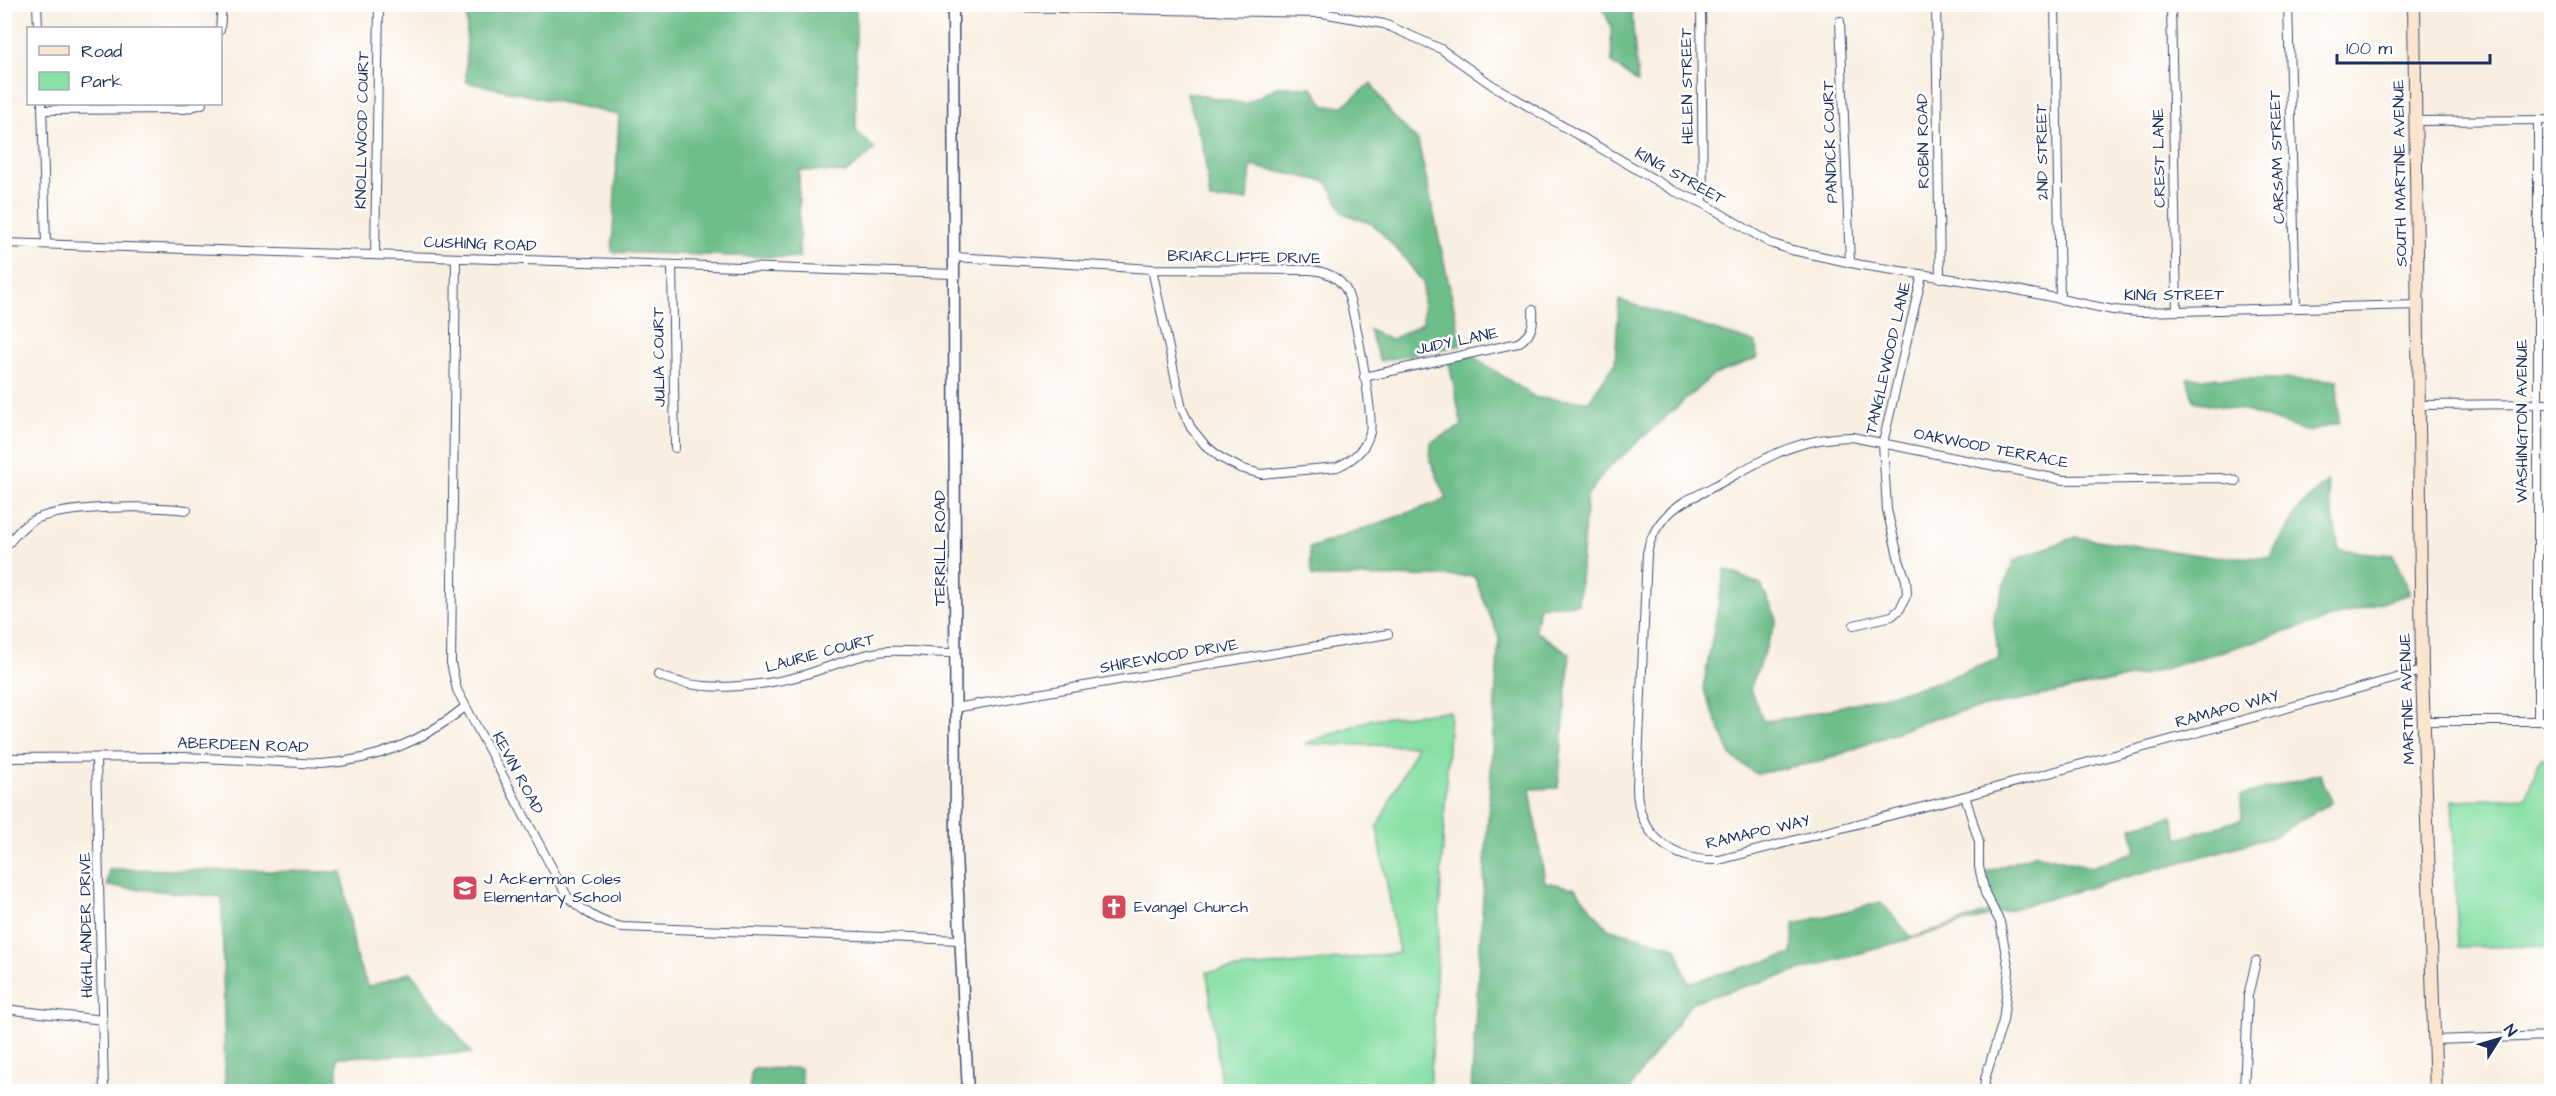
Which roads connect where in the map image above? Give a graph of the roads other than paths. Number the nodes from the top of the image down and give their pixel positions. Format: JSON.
{"nodes":[{"id":1,"x":37,"y":4,"type":"edge"},
{"id":2,"x":222,"y":4,"type":"edge"},
{"id":3,"x":379,"y":4,"type":"edge"},
{"id":4,"x":1701,"y":4,"type":"edge"},
{"id":5,"x":1936,"y":4,"type":"edge"},
{"id":6,"x":2055,"y":4,"type":"edge"},
{"id":7,"x":2171,"y":4,"type":"edge"},
{"id":8,"x":2288,"y":4,"type":"edge"},
{"id":9,"x":2414,"y":4,"type":"edge"},
{"id":10,"x":953,"y":5,"type":"edge"},
{"id":11,"x":1840,"y":21,"type":"dead end"},
{"id":12,"x":38,"y":27,"type":"edge"},
{"id":13,"x":220,"y":27,"type":"edge"},
{"id":14,"x":199,"y":105,"type":"edge"},
{"id":15,"x":42,"y":107,"type":"edge"},
{"id":16,"x":2552,"y":120,"type":"edge"},
{"id":17,"x":2415,"y":121,"type":"junction"},
{"id":18,"x":2538,"y":121,"type":"junction"},
{"id":19,"x":1703,"y":203,"type":"junction"},
{"id":20,"x":4,"y":243,"type":"edge"},
{"id":21,"x":46,"y":244,"type":"junction"},
{"id":22,"x":375,"y":255,"type":"junction"},
{"id":23,"x":954,"y":256,"type":"junction"},
{"id":24,"x":456,"y":258,"type":"junction"},
{"id":25,"x":1850,"y":263,"type":"junction"},
{"id":26,"x":672,"y":265,"type":"junction"},
{"id":27,"x":1152,"y":269,"type":"junction"},
{"id":28,"x":954,"y":274,"type":"junction"},
{"id":29,"x":1922,"y":275,"type":"junction"},
{"id":30,"x":1940,"y":278,"type":"junction"},
{"id":31,"x":2060,"y":299,"type":"junction"},
{"id":32,"x":2418,"y":305,"type":"junction"},
{"id":33,"x":2296,"y":308,"type":"junction"},
{"id":34,"x":1533,"y":310,"type":"dead end"},
{"id":35,"x":2177,"y":311,"type":"junction"},
{"id":36,"x":1364,"y":377,"type":"junction"},
{"id":37,"x":2537,"y":404,"type":"junction"},
{"id":38,"x":2552,"y":404,"type":"edge"},
{"id":39,"x":2419,"y":405,"type":"junction"},
{"id":40,"x":1883,"y":443,"type":"junction"},
{"id":41,"x":675,"y":448,"type":"dead end"},
{"id":42,"x":2236,"y":481,"type":"dead end"},
{"id":43,"x":187,"y":510,"type":"dead end"},
{"id":44,"x":4,"y":549,"type":"edge"},
{"id":45,"x":1854,"y":625,"type":"dead end"},
{"id":46,"x":1388,"y":634,"type":"dead end"},
{"id":47,"x":955,"y":653,"type":"junction"},
{"id":48,"x":2422,"y":671,"type":"junction"},
{"id":49,"x":658,"y":675,"type":"dead end"},
{"id":50,"x":465,"y":706,"type":"junction"},
{"id":51,"x":955,"y":708,"type":"junction"},
{"id":52,"x":2425,"y":721,"type":"junction"},
{"id":53,"x":2538,"y":721,"type":"junction"},
{"id":54,"x":2552,"y":721,"type":"edge"},
{"id":55,"x":4,"y":758,"type":"edge"},
{"id":56,"x":96,"y":758,"type":"junction"},
{"id":57,"x":1965,"y":796,"type":"junction"},
{"id":58,"x":960,"y":940,"type":"junction"},
{"id":59,"x":2256,"y":961,"type":"dead end"},
{"id":60,"x":4,"y":1009,"type":"edge"},
{"id":61,"x":103,"y":1020,"type":"junction"},
{"id":62,"x":2552,"y":1036,"type":"edge"},
{"id":63,"x":2434,"y":1040,"type":"junction"},
{"id":64,"x":104,"y":1092,"type":"edge"},
{"id":65,"x":968,"y":1092,"type":"edge"},
{"id":66,"x":1984,"y":1092,"type":"edge"},
{"id":67,"x":2244,"y":1092,"type":"edge"},
{"id":68,"x":2436,"y":1092,"type":"edge"}],
"edges":[{"from":1,"to":12,"type":"street"},
{"from":2,"to":13,"type":"street"},
{"from":3,"to":22,"type":"street","name":"KNOLLWOOD COURT"},
{"from":4,"to":19,"type":"street","name":"HELEN STREET"},
{"from":5,"to":30,"type":"street","name":"ROBIN ROAD"},
{"from":6,"to":31,"type":"street","name":"2ND STREET"},
{"from":7,"to":35,"type":"street","name":"CREST LANE"},
{"from":8,"to":33,"type":"street","name":"CARSAM STREET"},
{"from":9,"to":17,"type":"main road","name":"SOUTH MARTINE AVENUE"},
{"from":10,"to":19,"type":"street","name":"KING STREET"},
{"from":10,"to":23,"type":"street","name":"TERRILL ROAD"},
{"from":11,"to":25,"type":"street","name":"PANDICK COURT"},
{"from":14,"to":15,"type":"street"},
{"from":15,"to":21,"type":"street"},
{"from":16,"to":18,"type":"street"},
{"from":17,"to":18,"type":"street"},
{"from":17,"to":32,"type":"main road","name":"SOUTH MARTINE AVENUE"},
{"from":18,"to":37,"type":"street","name":"WASHINGTON AVENUE"},
{"from":19,"to":25,"type":"street","name":"KING STREET"},
{"from":20,"to":21,"type":"street","name":"CUSHING ROAD"},
{"from":21,"to":22,"type":"street","name":"CUSHING ROAD"},
{"from":22,"to":24,"type":"street","name":"CUSHING ROAD"},
{"from":23,"to":27,"type":"street","name":"BRIARCLIFFE DRIVE"},
{"from":23,"to":28,"type":"street","name":"TERRILL ROAD"},
{"from":24,"to":26,"type":"street","name":"CUSHING ROAD"},
{"from":24,"to":50,"type":"street","name":"KEVIN ROAD"},
{"from":25,"to":29,"type":"street","name":"KING STREET"},
{"from":26,"to":28,"type":"street","name":"CUSHING ROAD"},
{"from":26,"to":41,"type":"street","name":"JULIA COURT"},
{"from":27,"to":36,"type":"street","name":"BRIARCLIFFE DRIVE"},
{"from":27,"to":36,"type":"street","name":"BRIARCLIFFE DRIVE"},
{"from":28,"to":47,"type":"street","name":"TERRILL ROAD"},
{"from":29,"to":30,"type":"street","name":"KING STREET"},
{"from":29,"to":40,"type":"street","name":"TANGLEWOOD LANE"},
{"from":30,"to":31,"type":"street","name":"KING STREET"},
{"from":31,"to":35,"type":"street","name":"KING STREET"},
{"from":32,"to":33,"type":"street","name":"KING STREET"},
{"from":32,"to":39,"type":"main road","name":"MARTINE AVENUE"},
{"from":33,"to":35,"type":"street","name":"KING STREET"},
{"from":34,"to":36,"type":"street","name":"JUDY LANE"},
{"from":37,"to":38,"type":"street"},
{"from":37,"to":39,"type":"street"},
{"from":37,"to":53,"type":"street","name":"WASHINGTON AVENUE"},
{"from":39,"to":48,"type":"main road","name":"MARTINE AVENUE"},
{"from":40,"to":42,"type":"street","name":"OAKWOOD TERRACE"},
{"from":40,"to":45,"type":"street","name":"TANGLEWOOD LANE"},
{"from":40,"to":57,"type":"street","name":"RAMAPO WAY"},
{"from":43,"to":44,"type":"street"},
{"from":46,"to":51,"type":"street","name":"SHIREWOOD DRIVE"},
{"from":47,"to":49,"type":"street","name":"LAURIE COURT"},
{"from":47,"to":51,"type":"street","name":"TERRILL ROAD"},
{"from":48,"to":52,"type":"main road","name":"MARTINE AVENUE"},
{"from":48,"to":57,"type":"street","name":"RAMAPO WAY"},
{"from":50,"to":56,"type":"street","name":"ABERDEEN ROAD"},
{"from":50,"to":58,"type":"street","name":"KEVIN ROAD"},
{"from":51,"to":58,"type":"street","name":"TERRILL ROAD"},
{"from":52,"to":53,"type":"street"},
{"from":52,"to":63,"type":"main road","name":"MARTINE AVENUE"},
{"from":53,"to":54,"type":"street"},
{"from":55,"to":56,"type":"street","name":"ABERDEEN ROAD"},
{"from":56,"to":61,"type":"street","name":"HIGHLANDER DRIVE"},
{"from":57,"to":66,"type":"street"},
{"from":58,"to":65,"type":"street","name":"TERRILL ROAD"},
{"from":59,"to":67,"type":"street"},
{"from":60,"to":61,"type":"street"},
{"from":61,"to":64,"type":"street","name":"HIGHLANDER DRIVE"},
{"from":62,"to":63,"type":"street"},
{"from":63,"to":68,"type":"main road","name":"MARTINE AVENUE"}]}
